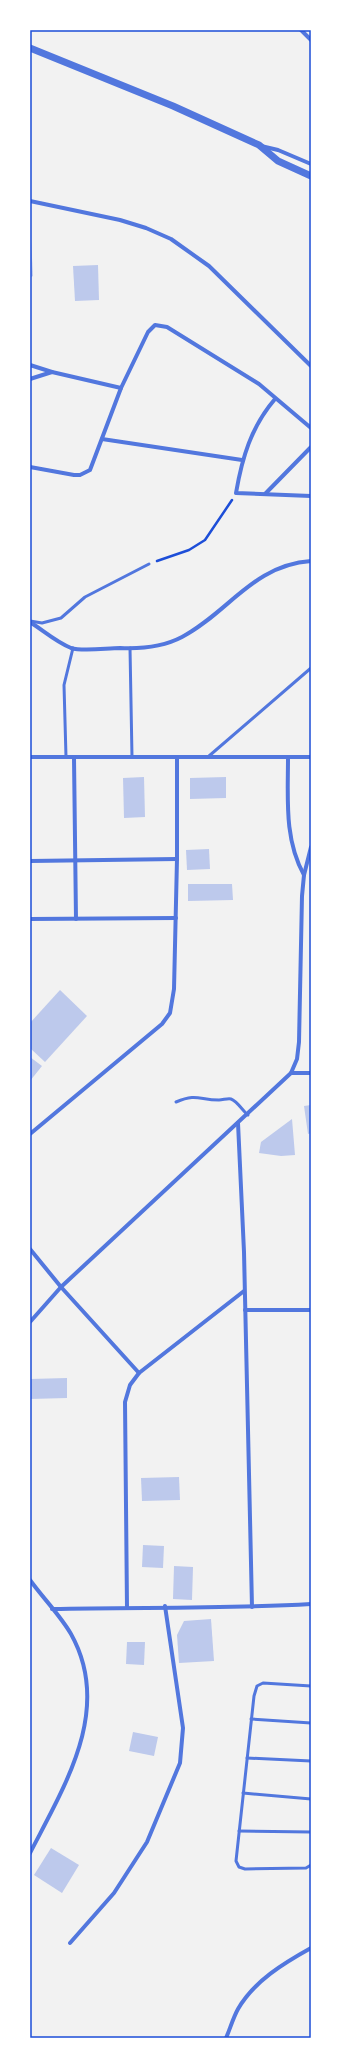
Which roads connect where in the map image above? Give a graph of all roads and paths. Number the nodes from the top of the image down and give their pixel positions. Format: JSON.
{"nodes":[{"id":1,"x":301,"y":30,"type":"edge"},
{"id":2,"x":311,"y":40,"type":"edge"},
{"id":3,"x":30,"y":48,"type":"edge"},
{"id":4,"x":259,"y":145,"type":"junction"},
{"id":5,"x":311,"y":164,"type":"edge"},
{"id":6,"x":311,"y":176,"type":"edge"},
{"id":7,"x":30,"y":201,"type":"edge"},
{"id":8,"x":30,"y":364,"type":"edge"},
{"id":9,"x":311,"y":366,"type":"edge"},
{"id":10,"x":52,"y":372,"type":"junction"},
{"id":11,"x":30,"y":379,"type":"edge"},
{"id":12,"x":121,"y":388,"type":"junction"},
{"id":13,"x":275,"y":399,"type":"junction"},
{"id":14,"x":311,"y":428,"type":"edge"},
{"id":15,"x":102,"y":439,"type":"junction"},
{"id":16,"x":311,"y":447,"type":"edge"},
{"id":17,"x":242,"y":460,"type":"junction"},
{"id":18,"x":30,"y":467,"type":"edge"},
{"id":19,"x":236,"y":493,"type":"junction"},
{"id":20,"x":265,"y":494,"type":"junction"},
{"id":21,"x":311,"y":496,"type":"edge"},
{"id":22,"x":311,"y":561,"type":"edge"},
{"id":23,"x":149,"y":564,"type":"joint"},
{"id":24,"x":30,"y":621,"type":"edge"},
{"id":25,"x":73,"y":648,"type":"junction"},
{"id":26,"x":130,"y":648,"type":"junction"},
{"id":27,"x":311,"y":668,"type":"edge"},
{"id":28,"x":132,"y":756,"type":"junction"},
{"id":29,"x":209,"y":756,"type":"junction"},
{"id":30,"x":30,"y":757,"type":"edge"},
{"id":31,"x":66,"y":757,"type":"junction"},
{"id":32,"x":311,"y":757,"type":"edge"},
{"id":33,"x":74,"y":758,"type":"junction"},
{"id":34,"x":177,"y":758,"type":"junction"},
{"id":35,"x":288,"y":758,"type":"junction"},
{"id":36,"x":311,"y":847,"type":"edge"},
{"id":37,"x":177,"y":859,"type":"junction"},
{"id":38,"x":30,"y":861,"type":"edge"},
{"id":39,"x":75,"y":861,"type":"junction"},
{"id":40,"x":304,"y":875,"type":"junction"},
{"id":41,"x":30,"y":918,"type":"edge"},
{"id":42,"x":176,"y":918,"type":"junction"},
{"id":43,"x":76,"y":919,"type":"junction"},
{"id":44,"x":291,"y":1073,"type":"junction"},
{"id":45,"x":311,"y":1073,"type":"edge"},
{"id":46,"x":176,"y":1102,"type":"dead end"},
{"id":47,"x":248,"y":1115,"type":"junction"},
{"id":48,"x":238,"y":1123,"type":"junction"},
{"id":49,"x":30,"y":1134,"type":"edge"},
{"id":50,"x":30,"y":1249,"type":"edge"},
{"id":51,"x":61,"y":1287,"type":"junction"},
{"id":52,"x":244,"y":1291,"type":"junction"},
{"id":53,"x":245,"y":1310,"type":"junction"},
{"id":54,"x":311,"y":1310,"type":"edge"},
{"id":55,"x":30,"y":1322,"type":"edge"},
{"id":56,"x":138,"y":1373,"type":"junction"},
{"id":57,"x":30,"y":1580,"type":"edge"},
{"id":58,"x":311,"y":1604,"type":"edge"},
{"id":59,"x":165,"y":1606,"type":"junction"},
{"id":60,"x":252,"y":1607,"type":"junction"},
{"id":61,"x":127,"y":1608,"type":"junction"},
{"id":62,"x":52,"y":1609,"type":"junction"},
{"id":63,"x":311,"y":1686,"type":"edge"},
{"id":64,"x":251,"y":1718,"type":"junction"},
{"id":65,"x":311,"y":1723,"type":"edge"},
{"id":66,"x":247,"y":1758,"type":"junction"},
{"id":67,"x":311,"y":1761,"type":"edge"},
{"id":68,"x":243,"y":1794,"type":"junction"},
{"id":69,"x":311,"y":1799,"type":"edge"},
{"id":70,"x":239,"y":1831,"type":"junction"},
{"id":71,"x":311,"y":1832,"type":"edge"},
{"id":72,"x":30,"y":1853,"type":"edge"},
{"id":73,"x":311,"y":1865,"type":"edge"},
{"id":74,"x":70,"y":1943,"type":"dead end"},
{"id":75,"x":311,"y":1948,"type":"edge"},
{"id":76,"x":226,"y":2038,"type":"edge"}],
"edges":[{"from":1,"to":2,"type":"street"},
{"from":3,"to":4,"type":"street"},
{"from":4,"to":5,"type":"street"},
{"from":4,"to":6,"type":"street"},
{"from":7,"to":9,"type":"street"},
{"from":8,"to":10,"type":"street"},
{"from":10,"to":11,"type":"street"},
{"from":10,"to":12,"type":"street"},
{"from":12,"to":13,"type":"street"},
{"from":12,"to":15,"type":"street"},
{"from":13,"to":14,"type":"street"},
{"from":13,"to":17,"type":"street"},
{"from":15,"to":17,"type":"street"},
{"from":15,"to":18,"type":"street"},
{"from":16,"to":20,"type":"street"},
{"from":17,"to":19,"type":"street"},
{"from":19,"to":20,"type":"street"},
{"from":19,"to":23,"type":"path"},
{"from":20,"to":21,"type":"street"},
{"from":22,"to":26,"type":"street"},
{"from":23,"to":24,"type":"lane"},
{"from":24,"to":25,"type":"street"},
{"from":25,"to":26,"type":"street"},
{"from":25,"to":31,"type":"lane"},
{"from":26,"to":28,"type":"lane"},
{"from":27,"to":29,"type":"lane"},
{"from":28,"to":33,"type":"street"},
{"from":28,"to":34,"type":"street"},
{"from":29,"to":34,"type":"street"},
{"from":29,"to":35,"type":"street"},
{"from":30,"to":31,"type":"street"},
{"from":31,"to":33,"type":"street"},
{"from":32,"to":35,"type":"street"},
{"from":33,"to":39,"type":"street"},
{"from":34,"to":37,"type":"street"},
{"from":35,"to":40,"type":"street"},
{"from":36,"to":40,"type":"street"},
{"from":37,"to":39,"type":"street"},
{"from":37,"to":42,"type":"street"},
{"from":38,"to":39,"type":"street"},
{"from":39,"to":43,"type":"street"},
{"from":40,"to":44,"type":"street"},
{"from":41,"to":43,"type":"street"},
{"from":42,"to":43,"type":"street"},
{"from":42,"to":49,"type":"street"},
{"from":44,"to":45,"type":"street"},
{"from":44,"to":47,"type":"street"},
{"from":46,"to":47,"type":"lane"},
{"from":47,"to":48,"type":"street"},
{"from":48,"to":51,"type":"street"},
{"from":48,"to":52,"type":"street"},
{"from":50,"to":51,"type":"street"},
{"from":51,"to":55,"type":"street"},
{"from":51,"to":56,"type":"street"},
{"from":52,"to":53,"type":"street"},
{"from":52,"to":56,"type":"street"},
{"from":53,"to":54,"type":"street"},
{"from":53,"to":60,"type":"street"},
{"from":56,"to":61,"type":"street"},
{"from":57,"to":62,"type":"street"},
{"from":58,"to":60,"type":"street"},
{"from":59,"to":60,"type":"street"},
{"from":59,"to":61,"type":"street"},
{"from":59,"to":74,"type":"street"},
{"from":61,"to":62,"type":"street"},
{"from":62,"to":72,"type":"street"},
{"from":63,"to":64,"type":"lane"},
{"from":64,"to":65,"type":"lane"},
{"from":64,"to":66,"type":"lane"},
{"from":66,"to":67,"type":"lane"},
{"from":66,"to":68,"type":"lane"},
{"from":68,"to":69,"type":"lane"},
{"from":68,"to":70,"type":"lane"},
{"from":70,"to":71,"type":"lane"},
{"from":70,"to":73,"type":"lane"},
{"from":75,"to":76,"type":"street"}]}
